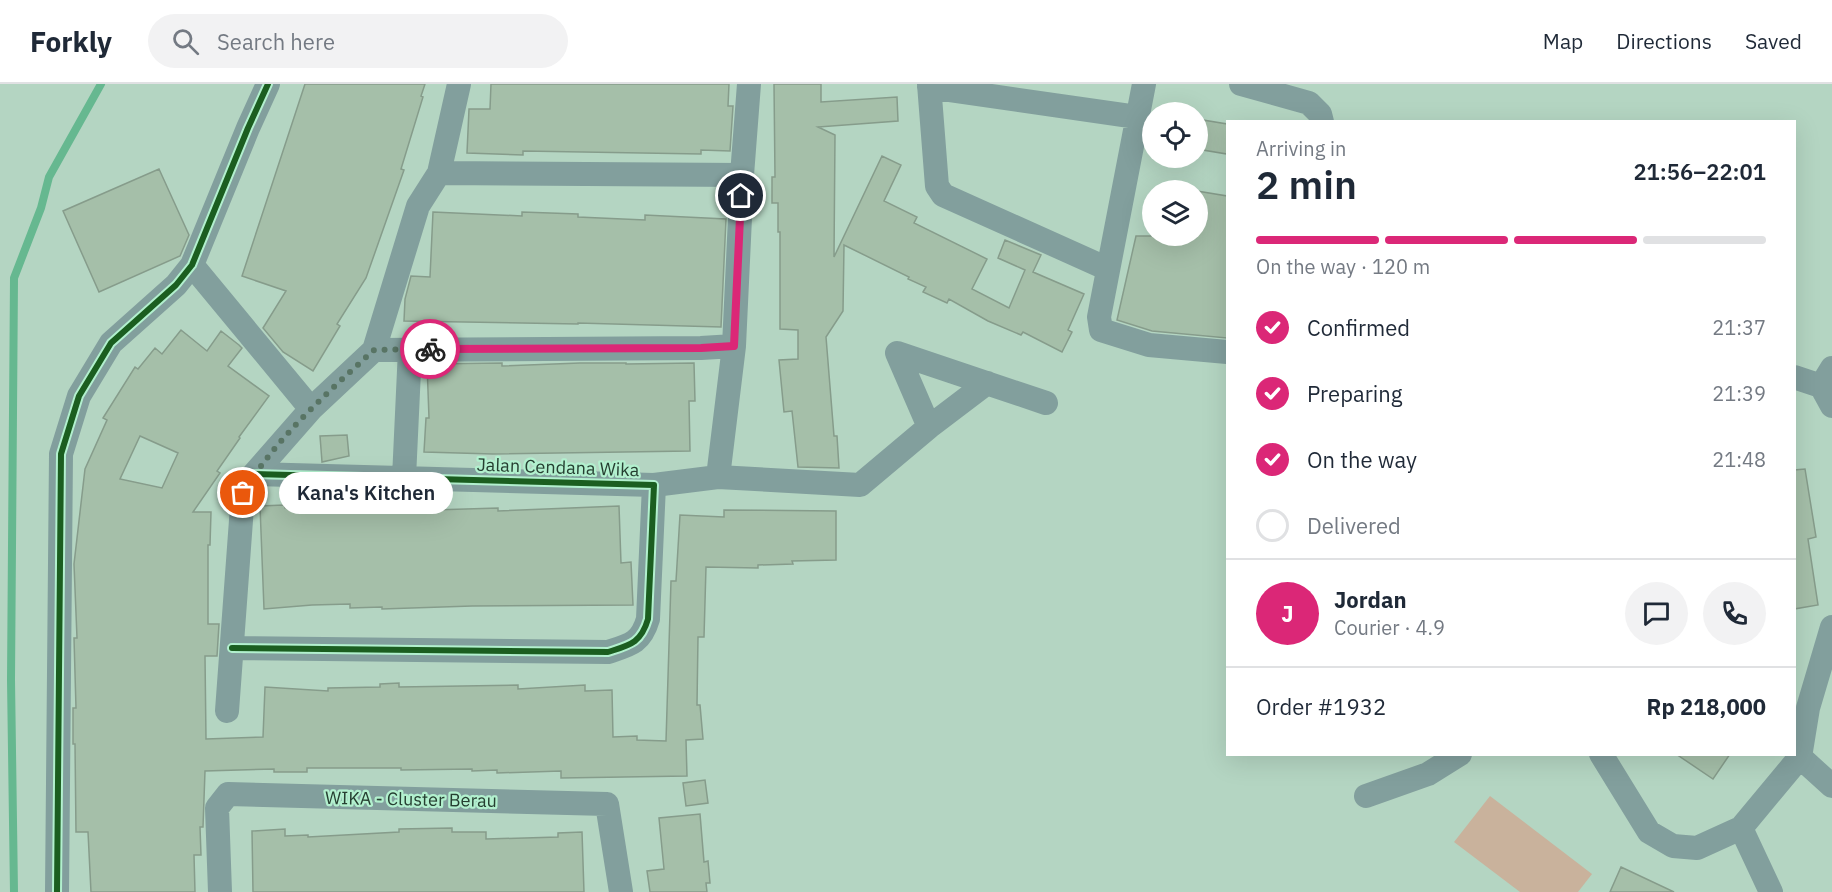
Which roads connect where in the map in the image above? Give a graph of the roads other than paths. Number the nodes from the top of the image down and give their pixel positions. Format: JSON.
{"nodes":[{"id":1,"x":268,"y":84,"type":"edge"},
{"id":2,"x":459,"y":84,"type":"edge"},
{"id":3,"x":749,"y":84,"type":"edge"},
{"id":4,"x":1144,"y":84,"type":"edge"},
{"id":5,"x":1241,"y":84,"type":"edge"},
{"id":6,"x":929,"y":86,"type":"edge"},
{"id":7,"x":1137,"y":117,"type":"junction"},
{"id":8,"x":1322,"y":120,"type":"edge"},
{"id":9,"x":439,"y":173,"type":"junction"},
{"id":10,"x":742,"y":175,"type":"junction"},
{"id":11,"x":192,"y":265,"type":"junction"},
{"id":12,"x":1108,"y":269,"type":"junction"},
{"id":13,"x":734,"y":346,"type":"junction"},
{"id":14,"x":410,"y":349,"type":"junction"},
{"id":15,"x":374,"y":350,"type":"junction"},
{"id":16,"x":1226,"y":352,"type":"edge"},
{"id":17,"x":1796,"y":377,"type":"edge"},
{"id":18,"x":987,"y":383,"type":"junction"},
{"id":19,"x":1828,"y":387,"type":"edge"},
{"id":20,"x":1046,"y":403,"type":"dead end"},
{"id":21,"x":311,"y":409,"type":"junction"},
{"id":22,"x":929,"y":427,"type":"junction"},
{"id":23,"x":255,"y":474,"type":"junction"},
{"id":24,"x":718,"y":477,"type":"junction"},
{"id":25,"x":404,"y":478,"type":"junction"},
{"id":26,"x":654,"y":485,"type":"junction"},
{"id":27,"x":1832,"y":627,"type":"edge"},
{"id":28,"x":232,"y":648,"type":"junction"},
{"id":29,"x":1801,"y":705,"type":"edge"},
{"id":30,"x":227,"y":711,"type":"dead end"},
{"id":31,"x":1457,"y":756,"type":"edge"},
{"id":32,"x":1602,"y":756,"type":"edge"},
{"id":33,"x":1800,"y":758,"type":"junction"},
{"id":34,"x":1832,"y":786,"type":"edge"},
{"id":35,"x":1366,"y":796,"type":"dead end"},
{"id":36,"x":1741,"y":828,"type":"junction"},
{"id":37,"x":57,"y":892,"type":"edge"},
{"id":38,"x":220,"y":892,"type":"edge"},
{"id":39,"x":621,"y":892,"type":"edge"},
{"id":40,"x":1771,"y":892,"type":"edge"}],
"edges":[{"from":1,"to":11,"type":"street"},
{"from":2,"to":9,"type":"street"},
{"from":3,"to":10,"type":"street"},
{"from":4,"to":7,"type":"street"},
{"from":5,"to":8,"type":"street"},
{"from":6,"to":7,"type":"street"},
{"from":6,"to":12,"type":"street"},
{"from":7,"to":12,"type":"street"},
{"from":9,"to":10,"type":"street"},
{"from":9,"to":15,"type":"street"},
{"from":10,"to":13,"type":"street"},
{"from":11,"to":21,"type":"street"},
{"from":11,"to":37,"type":"street"},
{"from":12,"to":16,"type":"street"},
{"from":13,"to":14,"type":"street"},
{"from":13,"to":24,"type":"street"},
{"from":14,"to":15,"type":"street"},
{"from":14,"to":25,"type":"street"},
{"from":15,"to":21,"type":"street"},
{"from":17,"to":19,"type":"street"},
{"from":18,"to":20,"type":"street"},
{"from":18,"to":22,"type":"street","name":"Jalan Cendana Wika"},
{"from":18,"to":22,"type":"street"},
{"from":21,"to":23,"type":"street"},
{"from":22,"to":24,"type":"street","name":"Jalan Cendana Wika"},
{"from":23,"to":25,"type":"street","name":"Jalan Cendana Wika"},
{"from":23,"to":28,"type":"street"},
{"from":24,"to":26,"type":"street","name":"Jalan Cendana Wika"},
{"from":25,"to":26,"type":"street","name":"Jalan Cendana Wika"},
{"from":26,"to":28,"type":"street","name":"Jalan Cendana Wika"},
{"from":27,"to":29,"type":"street"},
{"from":28,"to":30,"type":"street"},
{"from":29,"to":33,"type":"street"},
{"from":31,"to":35,"type":"street"},
{"from":32,"to":36,"type":"street"},
{"from":33,"to":34,"type":"street"},
{"from":33,"to":36,"type":"street"},
{"from":36,"to":40,"type":"street"},
{"from":38,"to":39,"type":"street","name":"WIKA - Cluster Berau"}]}
